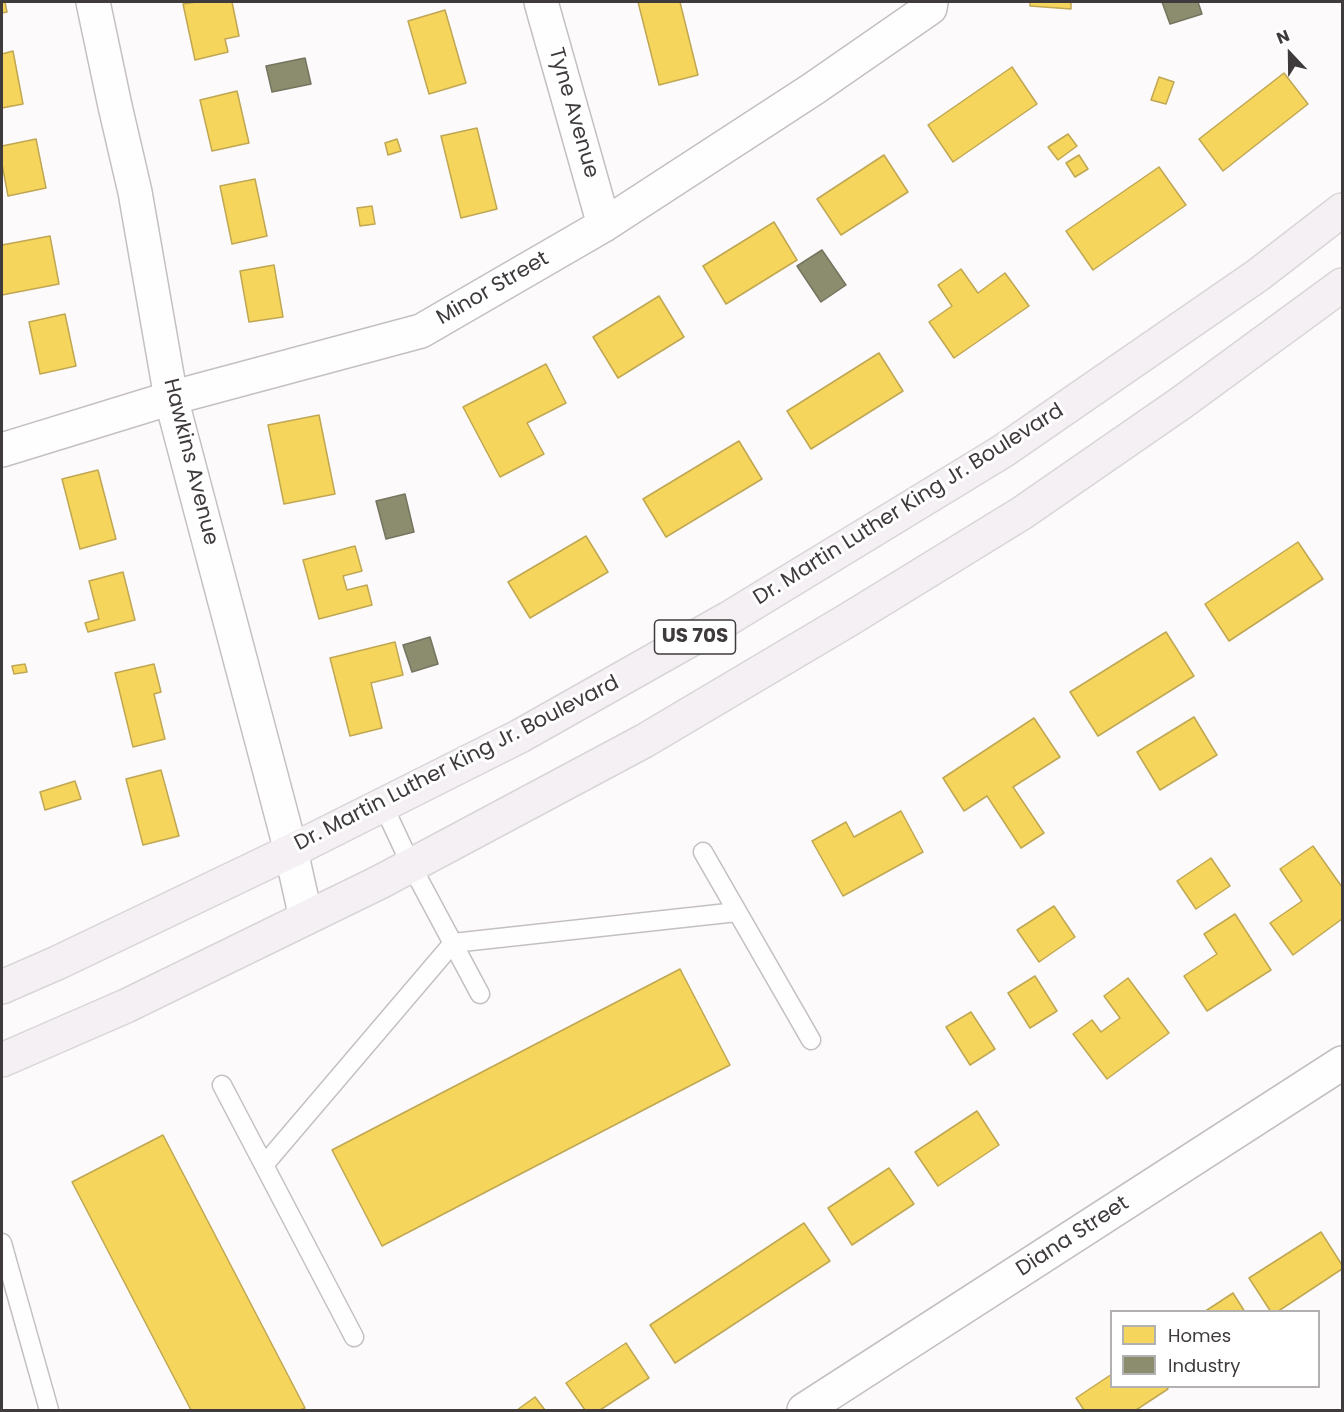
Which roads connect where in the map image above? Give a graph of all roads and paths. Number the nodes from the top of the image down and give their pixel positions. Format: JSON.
{"nodes":[{"id":1,"x":93,"y":2,"type":"edge"},
{"id":2,"x":542,"y":2,"type":"edge"},
{"id":3,"x":931,"y":5,"type":"edge"},
{"id":4,"x":1342,"y":210,"type":"edge"},
{"id":5,"x":604,"y":225,"type":"junction"},
{"id":6,"x":1342,"y":285,"type":"edge"},
{"id":7,"x":171,"y":398,"type":"junction"},
{"id":8,"x":2,"y":450,"type":"edge"},
{"id":9,"x":382,"y":806,"type":"junction"},
{"id":10,"x":291,"y":851,"type":"junction"},
{"id":11,"x":703,"y":852,"type":"dead end"},
{"id":12,"x":411,"y":866,"type":"junction"},
{"id":13,"x":737,"y":912,"type":"junction"},
{"id":14,"x":306,"y":918,"type":"junction"},
{"id":15,"x":453,"y":943,"type":"junction"},
{"id":16,"x":2,"y":987,"type":"edge"},
{"id":17,"x":480,"y":994,"type":"dead end"},
{"id":18,"x":811,"y":1040,"type":"dead end"},
{"id":19,"x":2,"y":1060,"type":"edge"},
{"id":20,"x":1342,"y":1063,"type":"edge"},
{"id":21,"x":222,"y":1085,"type":"dead end"},
{"id":22,"x":264,"y":1165,"type":"junction"},
{"id":23,"x":2,"y":1243,"type":"edge"},
{"id":24,"x":354,"y":1337,"type":"dead end"},
{"id":25,"x":49,"y":1410,"type":"edge"},
{"id":26,"x":804,"y":1410,"type":"edge"}],
"edges":[{"from":1,"to":7,"type":"street","name":"Hawkins Avenue"},
{"from":2,"to":5,"type":"street","name":"Tyne Avenue"},
{"from":3,"to":5,"type":"street","name":"Minor Street"},
{"from":4,"to":9,"type":"main road","name":"Dr. Martin Luther King Jr. Boulevard","number":"US 70S"},
{"from":5,"to":7,"type":"street","name":"Minor Street"},
{"from":6,"to":12,"type":"main road","number":"US 70S"},
{"from":7,"to":8,"type":"street","name":"Minor Street"},
{"from":7,"to":10,"type":"street","name":"Hawkins Avenue"},
{"from":9,"to":10,"type":"main road","name":"Dr. Martin Luther King Jr. Boulevard","number":"US 70S"},
{"from":9,"to":12,"type":"lane"},
{"from":10,"to":14,"type":"street","name":"Hawkins Avenue"},
{"from":10,"to":16,"type":"main road","name":"Dr. Martin Luther King Jr. Boulevard","number":"US 70S"},
{"from":11,"to":13,"type":"lane"},
{"from":12,"to":14,"type":"main road","number":"US 70S"},
{"from":12,"to":15,"type":"lane"},
{"from":13,"to":15,"type":"lane"},
{"from":13,"to":18,"type":"lane"},
{"from":14,"to":19,"type":"main road","number":"US 70S"},
{"from":15,"to":17,"type":"lane"},
{"from":15,"to":22,"type":"lane"},
{"from":20,"to":26,"type":"street","name":"Diana Street"},
{"from":21,"to":22,"type":"lane"},
{"from":22,"to":24,"type":"lane"},
{"from":23,"to":25,"type":"lane"}]}
